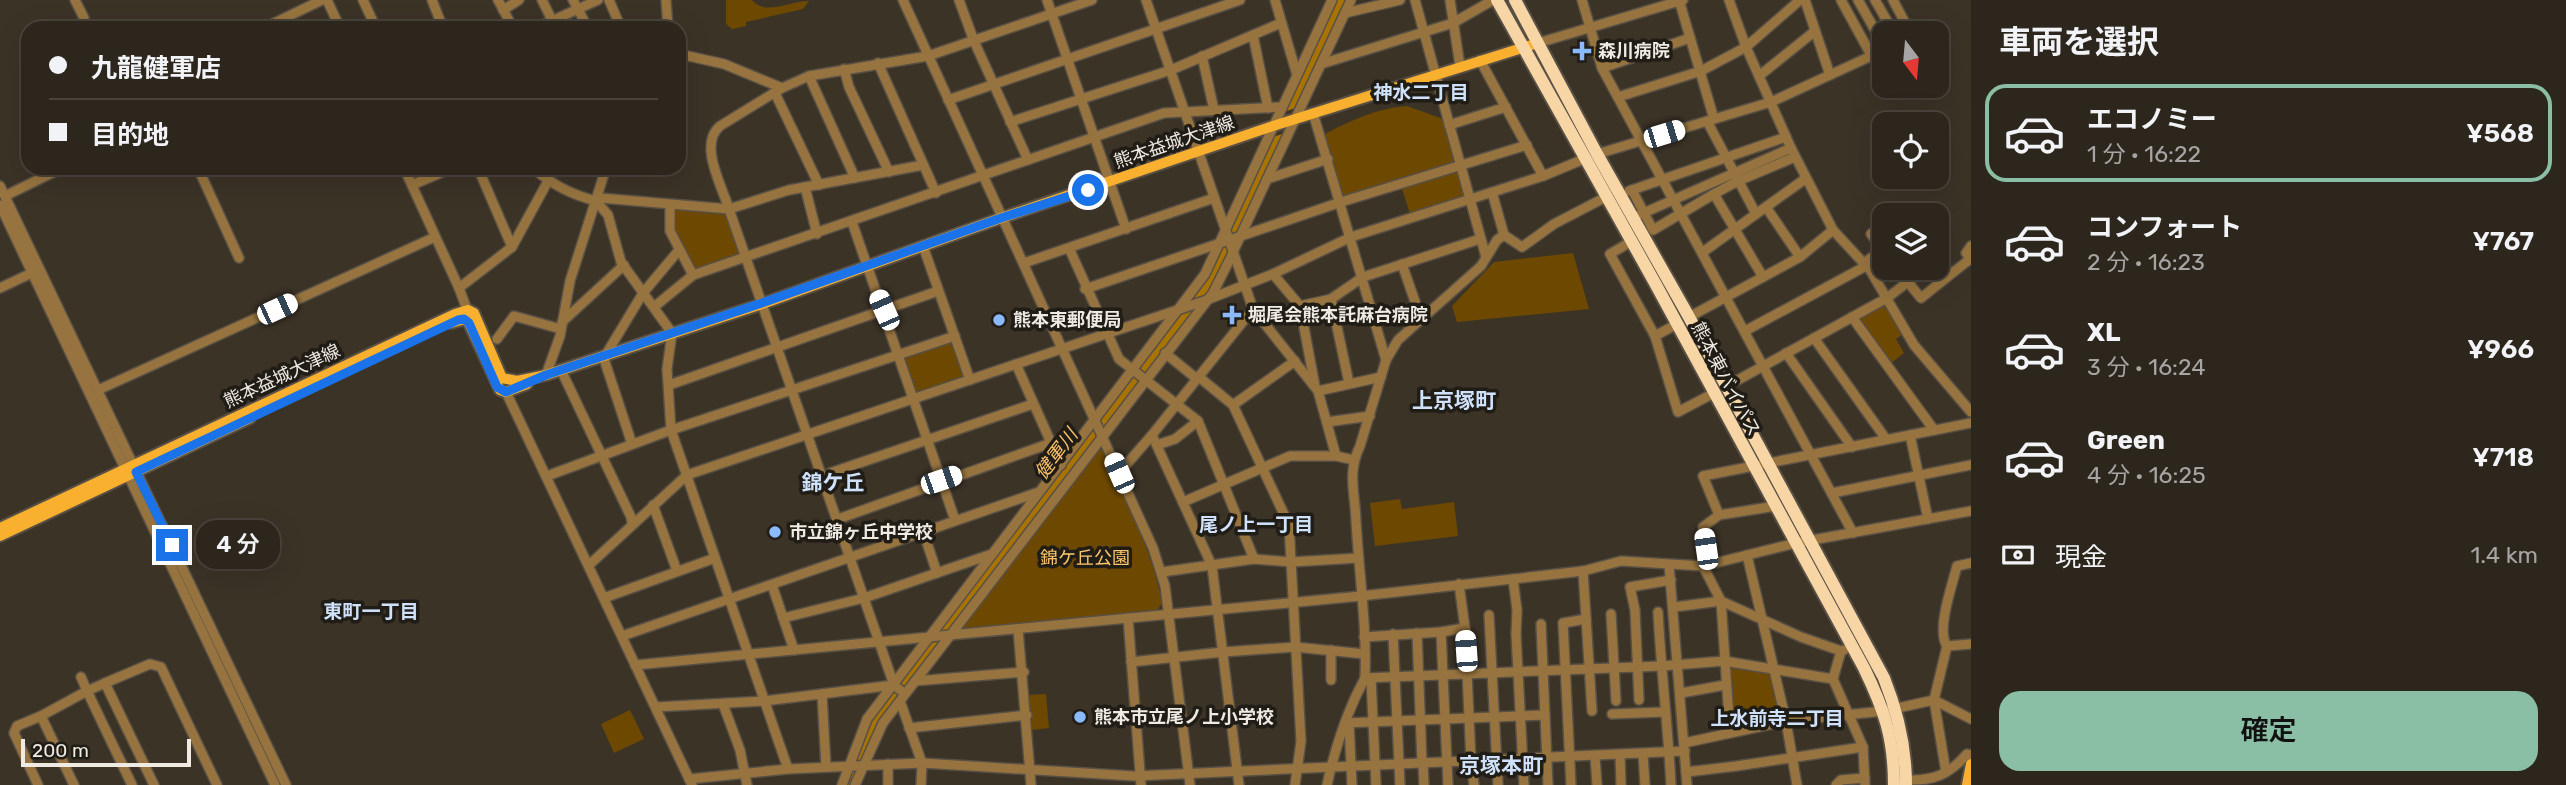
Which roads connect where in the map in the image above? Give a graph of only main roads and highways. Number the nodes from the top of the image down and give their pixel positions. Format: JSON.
{"nodes":[{"id":1,"x":1495,"y":0,"type":"edge"},
{"id":2,"x":1514,"y":0,"type":"edge"},
{"id":3,"x":1538,"y":43,"type":"junction"},
{"id":4,"x":1522,"y":48,"type":"junction"},
{"id":5,"x":1619,"y":193,"type":"junction"},
{"id":6,"x":1633,"y":218,"type":"junction"},
{"id":7,"x":546,"y":375,"type":"junction"},
{"id":8,"x":502,"y":378,"type":"junction"},
{"id":9,"x":1720,"y":390,"type":"junction"},
{"id":10,"x":506,"y":392,"type":"junction"},
{"id":11,"x":1760,"y":464,"type":"junction"},
{"id":12,"x":130,"y":471,"type":"junction"},
{"id":13,"x":0,"y":528,"type":"edge"},
{"id":14,"x":0,"y":536,"type":"edge"},
{"id":15,"x":1802,"y":542,"type":"junction"},
{"id":16,"x":1890,"y":710,"type":"junction"},
{"id":17,"x":1971,"y":764,"type":"edge"},
{"id":18,"x":1902,"y":783,"type":"edge"},
{"id":19,"x":1967,"y":785,"type":"edge"}],
"edges":[{"from":1,"to":4,"type":"highway","name":"熊本東バイパス"},
{"from":2,"to":3,"type":"highway","name":"熊本東バイパス"},
{"from":3,"to":4,"type":"main road","name":"熊本益城大津線"},
{"from":3,"to":5,"type":"highway","name":"熊本東バイパス"},
{"from":4,"to":5,"type":"highway","name":"熊本東バイパス"},
{"from":4,"to":7,"type":"main road","name":"熊本益城大津線"},
{"from":5,"to":6,"type":"highway","name":"熊本東バイパス"},
{"from":6,"to":9,"type":"highway","name":"熊本東バイパス"},
{"from":6,"to":9,"type":"highway","name":"熊本東バイパス"},
{"from":7,"to":8,"type":"main road","name":"熊本益城大津線"},
{"from":7,"to":10,"type":"main road","name":"熊本益城大津線"},
{"from":8,"to":10,"type":"main road"},
{"from":8,"to":12,"type":"main road","name":"熊本益城大津線"},
{"from":9,"to":11,"type":"highway","name":"熊本東バイパス"},
{"from":10,"to":12,"type":"main road","name":"熊本益城大津線"},
{"from":11,"to":15,"type":"highway","name":"熊本東バイパス"},
{"from":11,"to":15,"type":"highway","name":"熊本東バイパス"},
{"from":12,"to":13,"type":"main road","name":"熊本益城大津線"},
{"from":12,"to":14,"type":"main road","name":"熊本益城大津線"},
{"from":15,"to":16,"type":"highway","name":"熊本東バイパス"},
{"from":15,"to":16,"type":"highway","name":"熊本東バイパス"},
{"from":16,"to":18,"type":"highway","name":"熊本東バイパス"},
{"from":17,"to":19,"type":"main road"}]}
